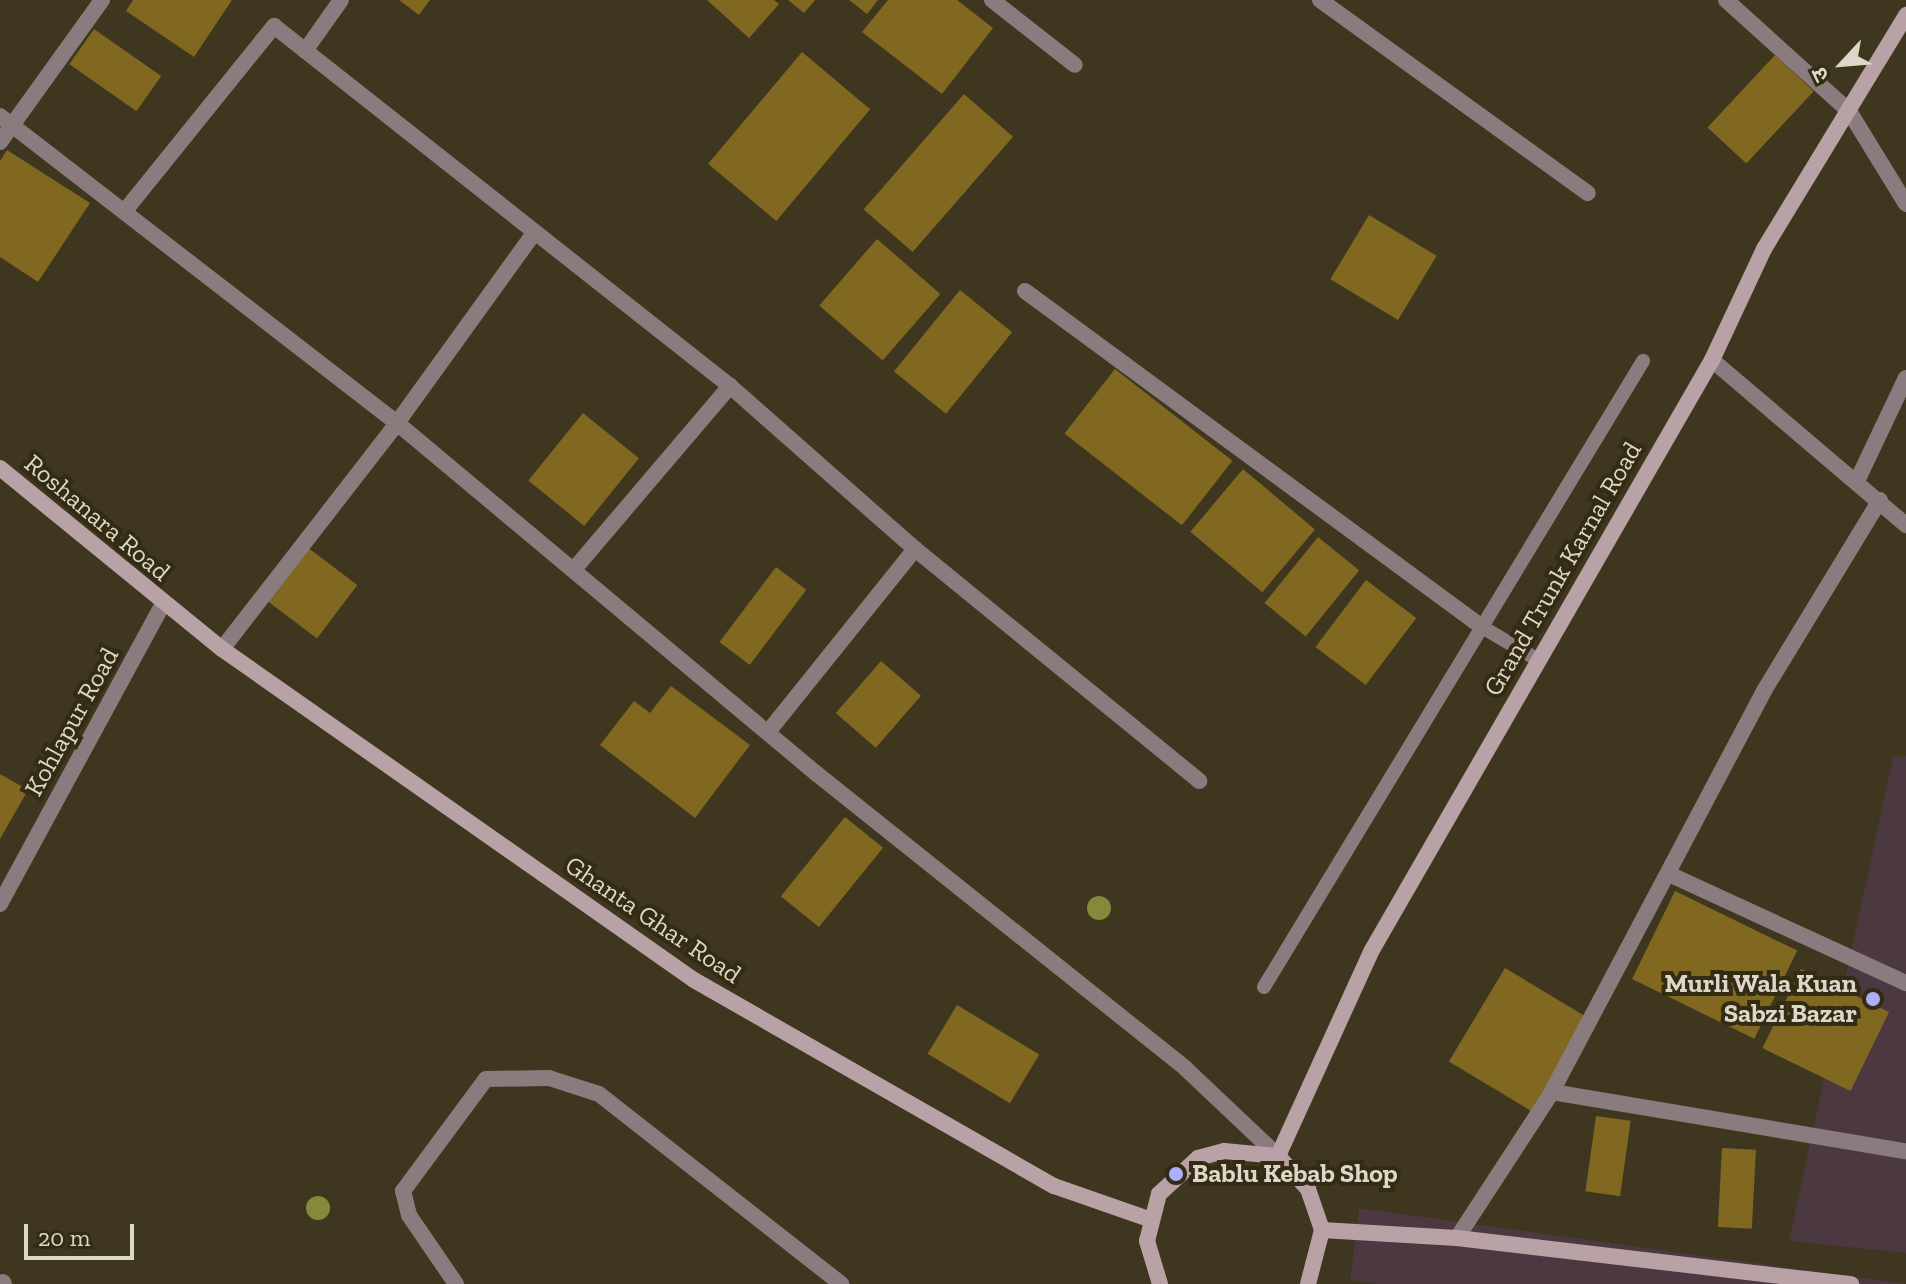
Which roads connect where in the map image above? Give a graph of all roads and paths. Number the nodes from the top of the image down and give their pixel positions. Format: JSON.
{"nodes":[{"id":1,"x":102,"y":0,"type":"edge"},
{"id":2,"x":341,"y":0,"type":"edge"},
{"id":3,"x":992,"y":0,"type":"edge"},
{"id":4,"x":1320,"y":0,"type":"edge"},
{"id":5,"x":1726,"y":0,"type":"edge"},
{"id":6,"x":1906,"y":15,"type":"edge"},
{"id":7,"x":305,"y":51,"type":"junction"},
{"id":8,"x":1075,"y":65,"type":"dead end"},
{"id":9,"x":1849,"y":111,"type":"junction"},
{"id":10,"x":7,"y":120,"type":"edge"},
{"id":11,"x":0,"y":142,"type":"edge"},
{"id":12,"x":1588,"y":193,"type":"dead end"},
{"id":13,"x":1906,"y":204,"type":"edge"},
{"id":14,"x":128,"y":207,"type":"junction"},
{"id":15,"x":534,"y":233,"type":"junction"},
{"id":16,"x":1025,"y":291,"type":"dead end"},
{"id":17,"x":1712,"y":360,"type":"junction"},
{"id":18,"x":1643,"y":361,"type":"dead end"},
{"id":19,"x":1906,"y":378,"type":"edge"},
{"id":20,"x":730,"y":386,"type":"junction"},
{"id":21,"x":397,"y":423,"type":"junction"},
{"id":22,"x":0,"y":468,"type":"edge"},
{"id":23,"x":1857,"y":481,"type":"junction"},
{"id":24,"x":1880,"y":500,"type":"junction"},
{"id":25,"x":1906,"y":525,"type":"edge"},
{"id":26,"x":915,"y":549,"type":"junction"},
{"id":27,"x":576,"y":567,"type":"junction"},
{"id":28,"x":163,"y":604,"type":"junction"},
{"id":29,"x":1482,"y":627,"type":"junction"},
{"id":30,"x":222,"y":649,"type":"junction"},
{"id":31,"x":1538,"y":660,"type":"junction"},
{"id":32,"x":768,"y":732,"type":"junction"},
{"id":33,"x":1199,"y":781,"type":"dead end"},
{"id":34,"x":1671,"y":875,"type":"junction"},
{"id":35,"x":0,"y":904,"type":"edge"},
{"id":36,"x":1906,"y":983,"type":"edge"},
{"id":37,"x":1264,"y":987,"type":"dead end"},
{"id":38,"x":1552,"y":1092,"type":"junction"},
{"id":39,"x":1906,"y":1151,"type":"edge"},
{"id":40,"x":1278,"y":1156,"type":"junction"},
{"id":41,"x":1149,"y":1219,"type":"junction"},
{"id":42,"x":1322,"y":1230,"type":"junction"},
{"id":43,"x":1457,"y":1238,"type":"junction"},
{"id":44,"x":456,"y":1284,"type":"edge"},
{"id":45,"x":841,"y":1284,"type":"edge"},
{"id":46,"x":1160,"y":1284,"type":"edge"},
{"id":47,"x":1308,"y":1284,"type":"edge"},
{"id":48,"x":1851,"y":1284,"type":"edge"}],
"edges":[{"from":1,"to":10,"type":"street"},
{"from":2,"to":7,"type":"street"},
{"from":3,"to":8,"type":"street"},
{"from":4,"to":12,"type":"street"},
{"from":5,"to":9,"type":"street"},
{"from":6,"to":9,"type":"street","name":"Grand Trunk Karnal Road"},
{"from":7,"to":14,"type":"street"},
{"from":7,"to":15,"type":"street"},
{"from":9,"to":13,"type":"street"},
{"from":9,"to":17,"type":"street","name":"Grand Trunk Karnal Road"},
{"from":10,"to":11,"type":"street"},
{"from":10,"to":14,"type":"street"},
{"from":14,"to":21,"type":"street"},
{"from":15,"to":20,"type":"street"},
{"from":15,"to":21,"type":"street"},
{"from":16,"to":29,"type":"street"},
{"from":17,"to":23,"type":"street"},
{"from":17,"to":31,"type":"street","name":"Grand Trunk Karnal Road"},
{"from":18,"to":29,"type":"lane"},
{"from":19,"to":23,"type":"street"},
{"from":20,"to":26,"type":"street"},
{"from":20,"to":27,"type":"street"},
{"from":21,"to":27,"type":"street"},
{"from":21,"to":30,"type":"street"},
{"from":22,"to":28,"type":"street","name":"Roshanara Road"},
{"from":23,"to":24,"type":"street"},
{"from":24,"to":25,"type":"street"},
{"from":24,"to":34,"type":"street"},
{"from":26,"to":32,"type":"street"},
{"from":26,"to":33,"type":"street"},
{"from":27,"to":32,"type":"street"},
{"from":28,"to":30,"type":"street","name":"Ghanta Ghar Road"},
{"from":28,"to":35,"type":"street","name":"Kohlapur Road"},
{"from":29,"to":31,"type":"lane"},
{"from":29,"to":37,"type":"lane"},
{"from":30,"to":41,"type":"street","name":"Ghanta Ghar Road"},
{"from":31,"to":40,"type":"street","name":"Grand Trunk Karnal Road"},
{"from":32,"to":40,"type":"street"},
{"from":34,"to":36,"type":"street"},
{"from":34,"to":38,"type":"street"},
{"from":38,"to":39,"type":"street"},
{"from":38,"to":43,"type":"street"},
{"from":40,"to":41,"type":"street"},
{"from":40,"to":42,"type":"street"},
{"from":41,"to":46,"type":"street"},
{"from":42,"to":43,"type":"street"},
{"from":42,"to":47,"type":"street"},
{"from":43,"to":48,"type":"street"},
{"from":44,"to":45,"type":"street"}]}
